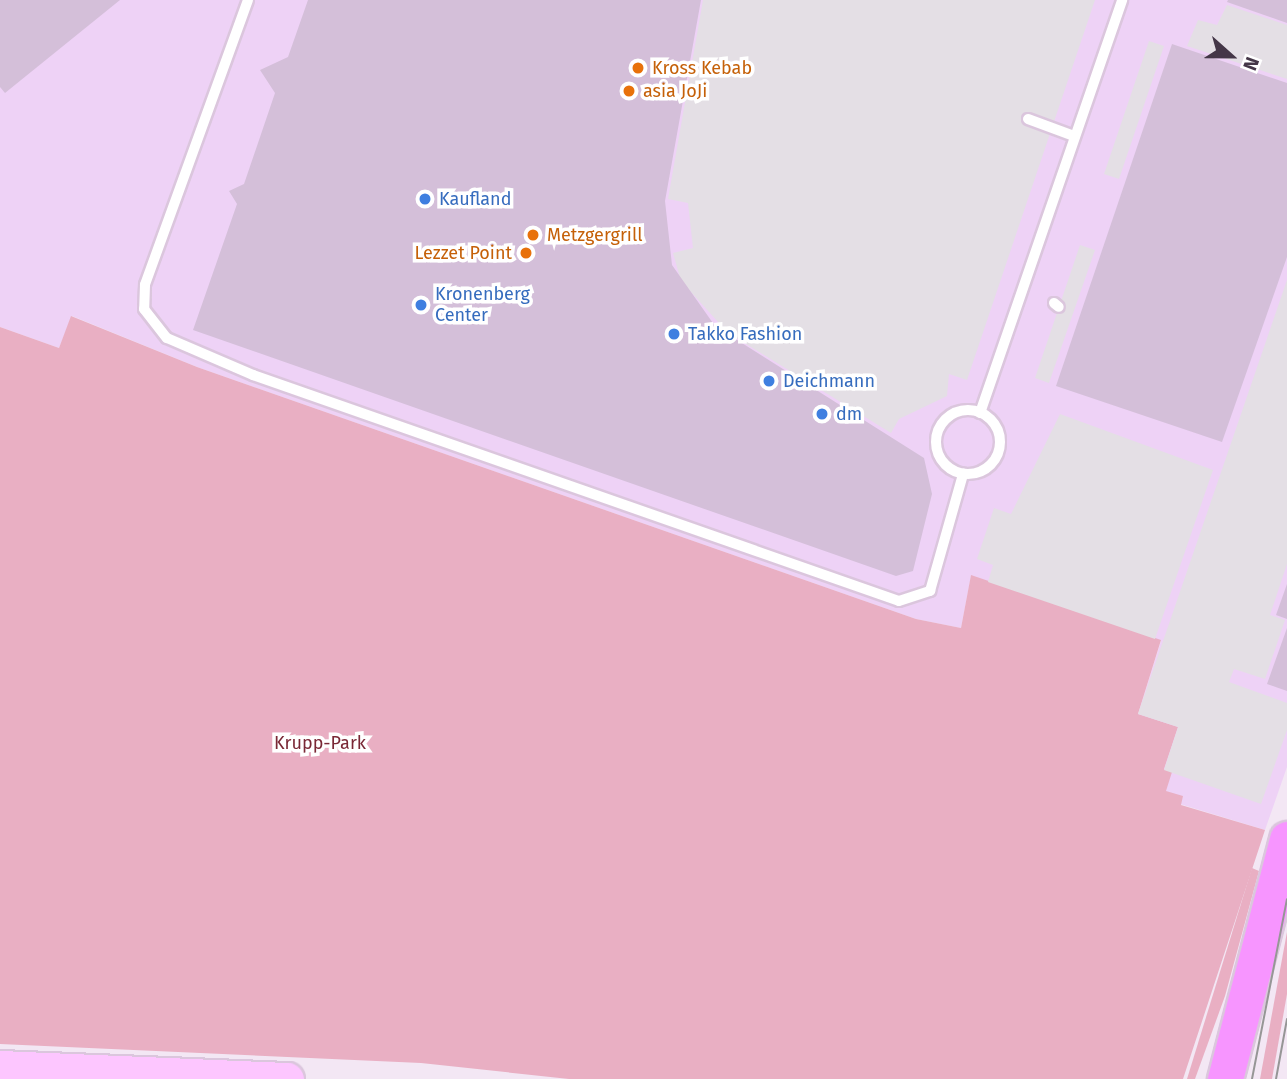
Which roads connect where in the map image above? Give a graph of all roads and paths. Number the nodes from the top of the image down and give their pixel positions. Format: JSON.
{"nodes":[{"id":1,"x":248,"y":0,"type":"edge"},
{"id":2,"x":1122,"y":0,"type":"edge"},
{"id":3,"x":1028,"y":119,"type":"dead end"},
{"id":4,"x":1074,"y":136,"type":"junction"},
{"id":5,"x":980,"y":413,"type":"junction"},
{"id":6,"x":963,"y":474,"type":"junction"},
{"id":7,"x":1287,"y":839,"type":"edge"},
{"id":8,"x":0,"y":1067,"type":"edge"},
{"id":9,"x":288,"y":1079,"type":"edge"},
{"id":10,"x":1225,"y":1079,"type":"edge"}],
"edges":[{"from":1,"to":6,"type":"lane"},
{"from":2,"to":4,"type":"lane"},
{"from":3,"to":4,"type":"lane"},
{"from":4,"to":5,"type":"lane"},
{"from":5,"to":6,"type":"lane"},
{"from":5,"to":6,"type":"lane"},
{"from":7,"to":10,"type":"main road"},
{"from":8,"to":9,"type":"main road"}]}
